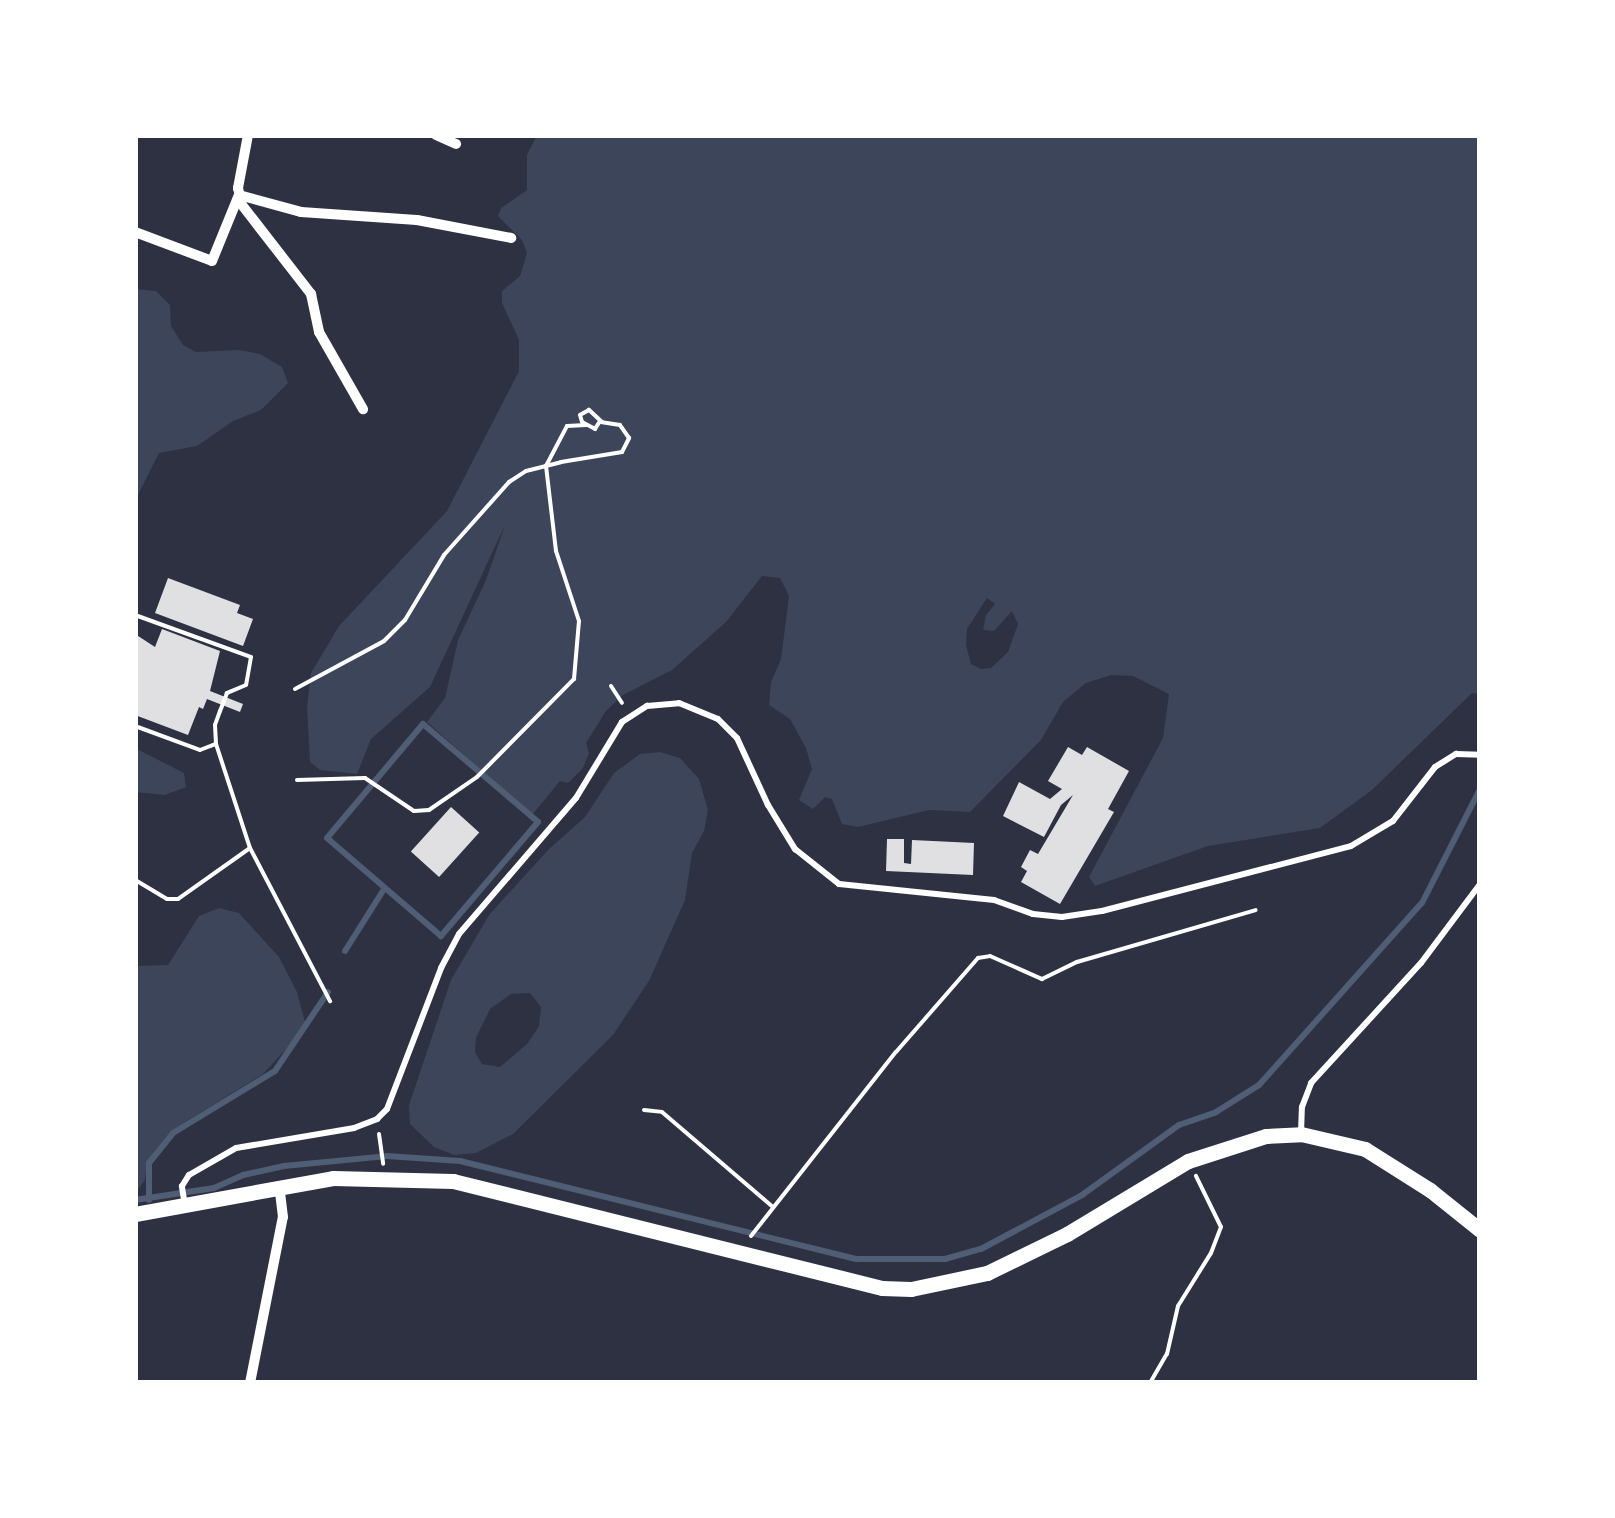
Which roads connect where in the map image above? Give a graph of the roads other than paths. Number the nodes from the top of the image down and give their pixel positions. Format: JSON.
{"nodes":[{"id":1,"x":248,"y":135,"type":"edge"},
{"id":2,"x":436,"y":135,"type":"edge"},
{"id":3,"x":456,"y":144,"type":"dead end"},
{"id":4,"x":239,"y":195,"type":"junction"},
{"id":5,"x":135,"y":232,"type":"edge"},
{"id":6,"x":511,"y":238,"type":"dead end"},
{"id":7,"x":363,"y":409,"type":"dead end"},
{"id":8,"x":1480,"y":755,"type":"edge"},
{"id":9,"x":1480,"y":884,"type":"edge"},
{"id":10,"x":1301,"y":1134,"type":"junction"},
{"id":11,"x":279,"y":1186,"type":"junction"},
{"id":12,"x":186,"y":1207,"type":"junction"},
{"id":13,"x":135,"y":1214,"type":"edge"},
{"id":14,"x":1480,"y":1230,"type":"edge"},
{"id":15,"x":250,"y":1383,"type":"edge"}],
"edges":[{"from":1,"to":4,"type":"street"},
{"from":2,"to":3,"type":"street"},
{"from":4,"to":5,"type":"street"},
{"from":4,"to":6,"type":"street"},
{"from":4,"to":7,"type":"street"},
{"from":8,"to":12,"type":"lane"},
{"from":9,"to":10,"type":"lane"},
{"from":10,"to":11,"type":"main road"},
{"from":10,"to":14,"type":"main road"},
{"from":11,"to":12,"type":"main road"},
{"from":11,"to":15,"type":"street"},
{"from":12,"to":13,"type":"main road"}]}
